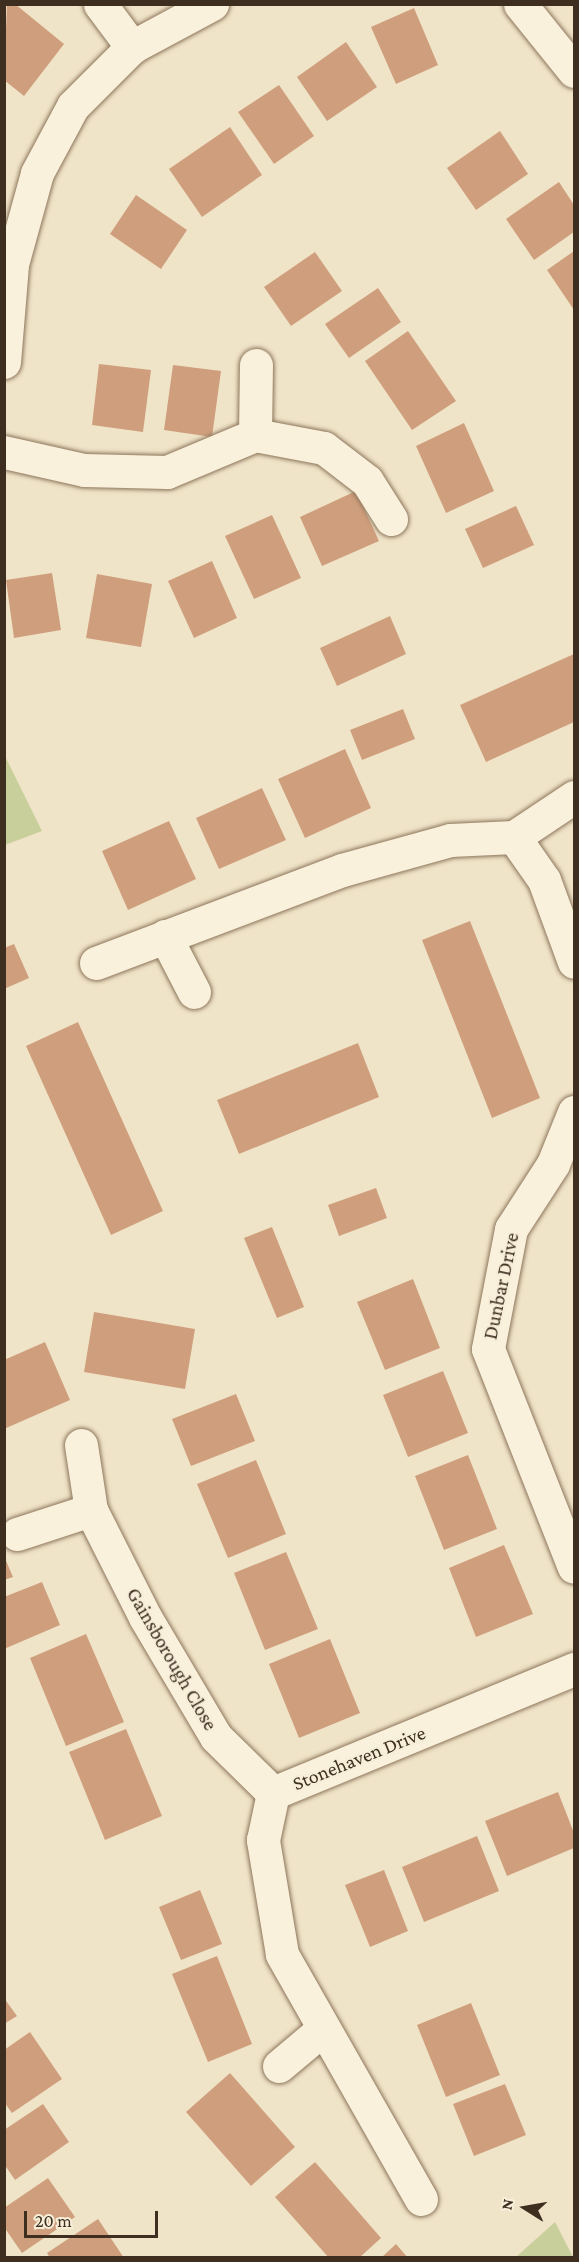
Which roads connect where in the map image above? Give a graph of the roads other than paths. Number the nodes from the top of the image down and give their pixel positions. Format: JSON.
{"nodes":[{"id":1,"x":99,"y":4,"type":"edge"},
{"id":2,"x":212,"y":4,"type":"edge"},
{"id":3,"x":520,"y":4,"type":"edge"},
{"id":4,"x":132,"y":47,"type":"junction"},
{"id":5,"x":574,"y":71,"type":"edge"},
{"id":6,"x":8,"y":263,"type":"edge"},
{"id":7,"x":4,"y":362,"type":"edge"},
{"id":8,"x":256,"y":365,"type":"dead end"},
{"id":9,"x":255,"y":435,"type":"junction"},
{"id":10,"x":4,"y":452,"type":"edge"},
{"id":11,"x":391,"y":519,"type":"dead end"},
{"id":12,"x":574,"y":797,"type":"edge"},
{"id":13,"x":514,"y":837,"type":"junction"},
{"id":14,"x":165,"y":936,"type":"junction"},
{"id":15,"x":574,"y":962,"type":"edge"},
{"id":16,"x":96,"y":963,"type":"dead end"},
{"id":17,"x":194,"y":992,"type":"dead end"},
{"id":18,"x":574,"y":1112,"type":"edge"},
{"id":19,"x":81,"y":1445,"type":"dead end"},
{"id":20,"x":91,"y":1510,"type":"junction"},
{"id":21,"x":17,"y":1534,"type":"dead end"},
{"id":22,"x":574,"y":1567,"type":"edge"},
{"id":23,"x":574,"y":1669,"type":"edge"},
{"id":24,"x":273,"y":1793,"type":"junction"},
{"id":25,"x":323,"y":2029,"type":"junction"},
{"id":26,"x":279,"y":2066,"type":"dead end"},
{"id":27,"x":421,"y":2199,"type":"dead end"}],
"edges":[{"from":1,"to":4,"type":"street"},
{"from":2,"to":4,"type":"street"},
{"from":3,"to":5,"type":"street"},
{"from":4,"to":6,"type":"street"},
{"from":6,"to":7,"type":"street"},
{"from":8,"to":9,"type":"street"},
{"from":9,"to":10,"type":"street"},
{"from":9,"to":11,"type":"street"},
{"from":12,"to":13,"type":"street"},
{"from":13,"to":14,"type":"street"},
{"from":13,"to":15,"type":"street"},
{"from":14,"to":16,"type":"street"},
{"from":14,"to":17,"type":"street"},
{"from":18,"to":22,"type":"street","name":"Dunbar Drive"},
{"from":19,"to":20,"type":"street","name":"Gainsborough Close"},
{"from":20,"to":21,"type":"street"},
{"from":20,"to":24,"type":"street","name":"Gainsborough Close"},
{"from":23,"to":24,"type":"street","name":"Stonehaven Drive"},
{"from":24,"to":25,"type":"street","name":"Stonehaven Drive"},
{"from":25,"to":26,"type":"street"},
{"from":25,"to":27,"type":"street","name":"Stonehaven Drive"}]}
